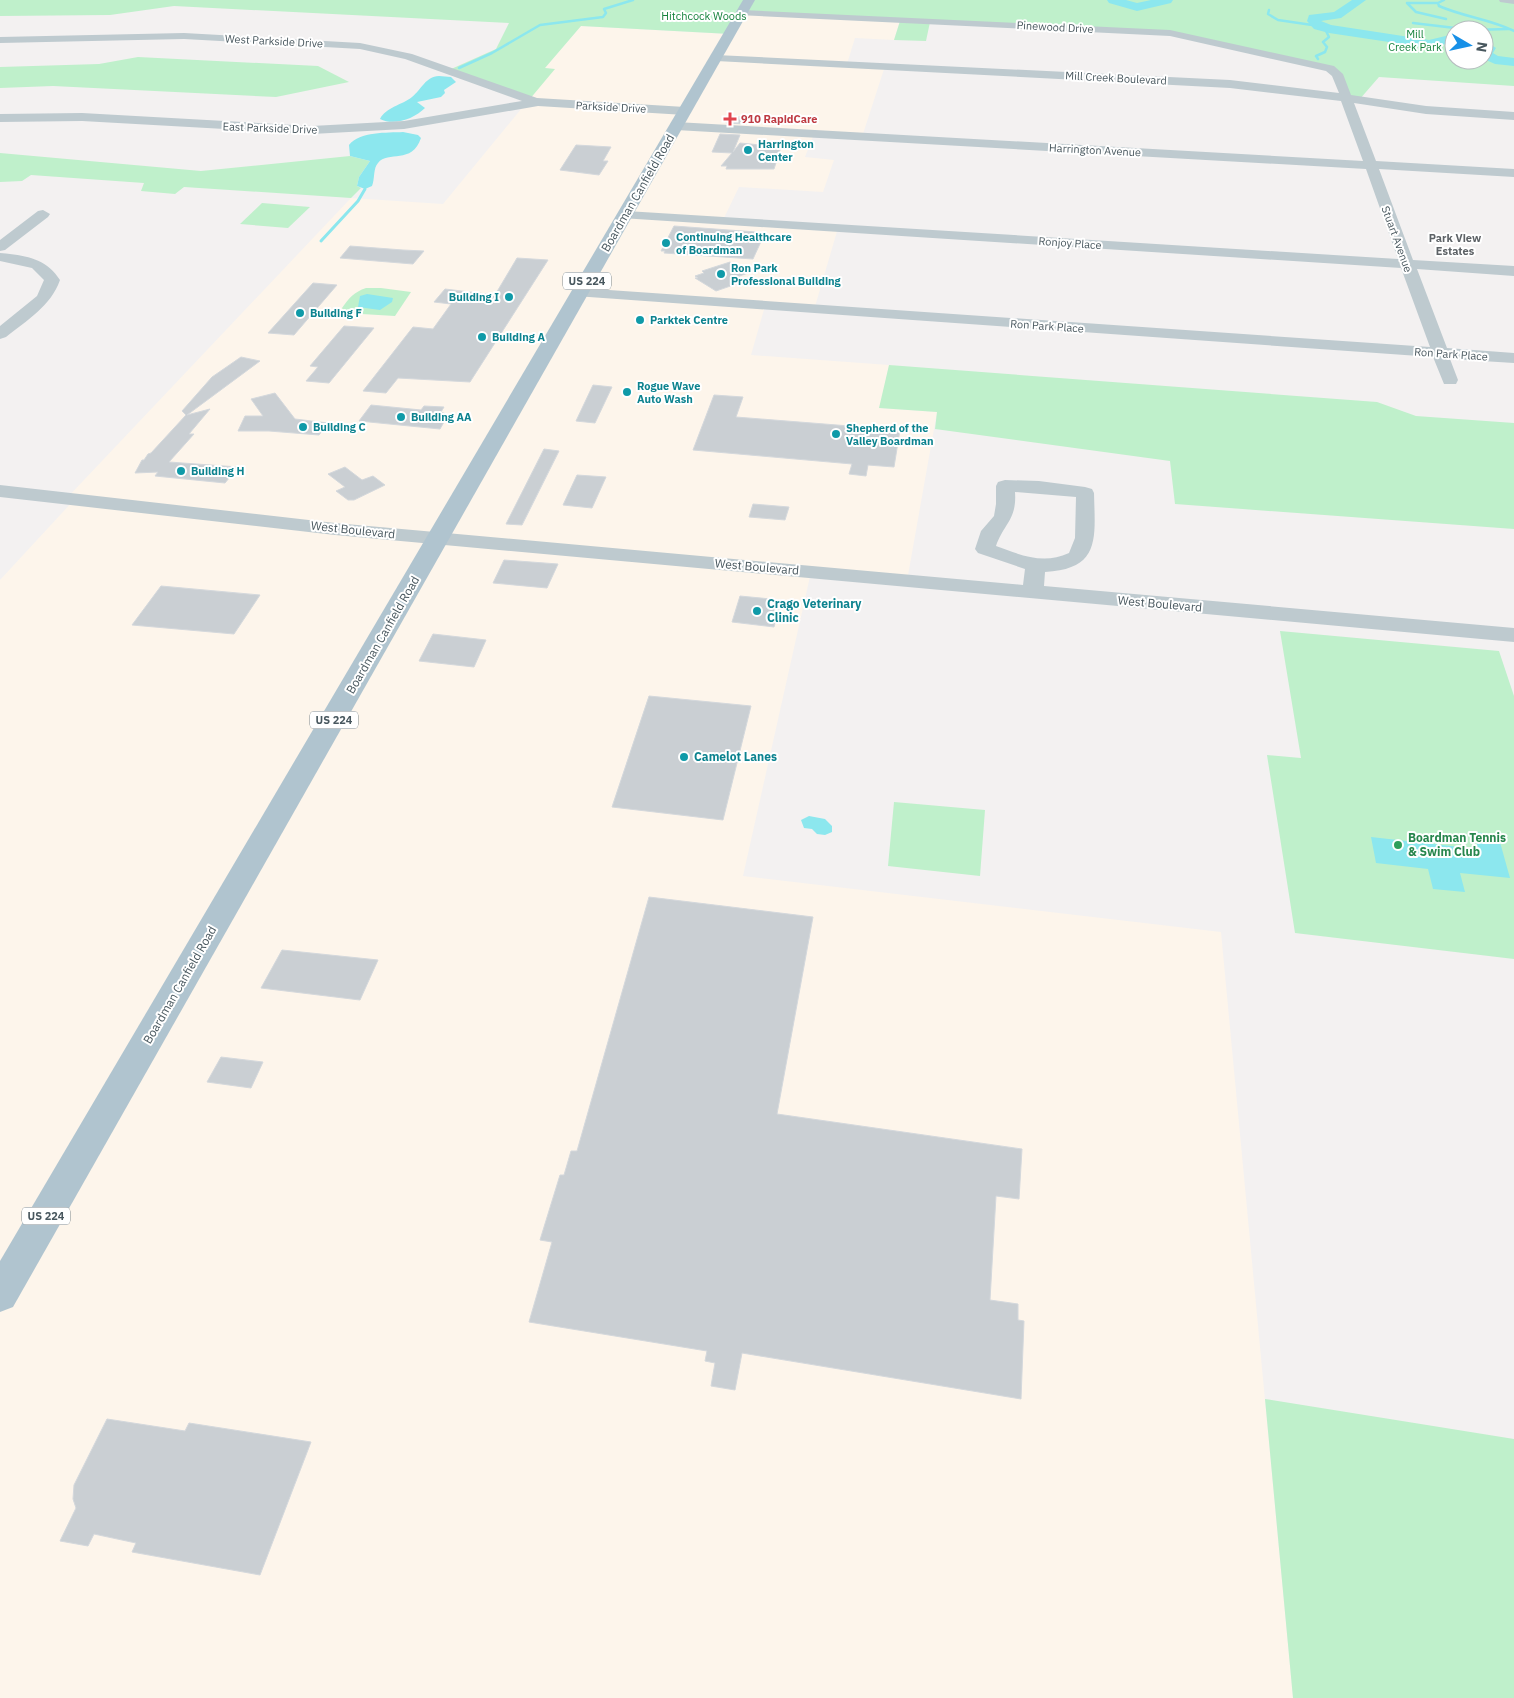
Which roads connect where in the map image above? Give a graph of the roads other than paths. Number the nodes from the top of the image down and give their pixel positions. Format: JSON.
{"nodes":[{"id":1,"x":749,"y":0,"type":"edge"},
{"id":2,"x":1504,"y":0,"type":"edge"},
{"id":3,"x":1514,"y":1,"type":"edge"},
{"id":4,"x":742,"y":13,"type":"junction"},
{"id":5,"x":0,"y":40,"type":"edge"},
{"id":6,"x":716,"y":58,"type":"junction"},
{"id":7,"x":1345,"y":98,"type":"junction"},
{"id":8,"x":538,"y":102,"type":"junction"},
{"id":9,"x":685,"y":111,"type":"junction"},
{"id":10,"x":1514,"y":116,"type":"edge"},
{"id":11,"x":0,"y":118,"type":"edge"},
{"id":12,"x":676,"y":126,"type":"junction"},
{"id":13,"x":1370,"y":165,"type":"junction"},
{"id":14,"x":1514,"y":173,"type":"edge"},
{"id":15,"x":43,"y":214,"type":"dead end"},
{"id":16,"x":626,"y":215,"type":"junction"},
{"id":17,"x":0,"y":247,"type":"edge"},
{"id":18,"x":0,"y":257,"type":"edge"},
{"id":19,"x":1407,"y":264,"type":"junction"},
{"id":20,"x":1514,"y":271,"type":"edge"},
{"id":21,"x":580,"y":293,"type":"junction"},
{"id":22,"x":0,"y":334,"type":"edge"},
{"id":23,"x":1439,"y":353,"type":"junction"},
{"id":24,"x":1514,"y":358,"type":"edge"},
{"id":25,"x":1450,"y":380,"type":"dead end"},
{"id":26,"x":4,"y":492,"type":"edge"},
{"id":27,"x":0,"y":510,"type":"edge"},
{"id":28,"x":438,"y":538,"type":"junction"},
{"id":29,"x":1035,"y":566,"type":"junction"},
{"id":30,"x":1033,"y":592,"type":"junction"},
{"id":31,"x":1514,"y":635,"type":"edge"},
{"id":32,"x":0,"y":1295,"type":"edge"}],
"edges":[{"from":1,"to":4,"type":"main road","name":"Boardman Canfield Road","number":"US 224"},
{"from":2,"to":3,"type":"street"},
{"from":4,"to":6,"type":"main road","name":"Boardman Canfield Road","number":"US 224"},
{"from":4,"to":7,"type":"street","name":"Pinewood Drive"},
{"from":5,"to":8,"type":"street","name":"West Parkside Drive"},
{"from":6,"to":7,"type":"street","name":"Mill Creek Boulevard"},
{"from":6,"to":9,"type":"main road","name":"Boardman Canfield Road","number":"US 224"},
{"from":7,"to":10,"type":"street","name":"Mill Creek Boulevard"},
{"from":7,"to":13,"type":"street","name":"Stuart Avenue"},
{"from":8,"to":9,"type":"street","name":"Parkside Drive"},
{"from":8,"to":11,"type":"street","name":"East Parkside Drive"},
{"from":9,"to":12,"type":"main road","name":"Boardman Canfield Road","number":"US 224"},
{"from":12,"to":13,"type":"street","name":"Harrington Avenue"},
{"from":12,"to":16,"type":"main road","name":"Boardman Canfield Road","number":"US 224"},
{"from":13,"to":14,"type":"street","name":"Harrington Avenue"},
{"from":13,"to":19,"type":"street","name":"Stuart Avenue"},
{"from":15,"to":17,"type":"street"},
{"from":16,"to":19,"type":"street","name":"Ronjoy Place"},
{"from":16,"to":21,"type":"main road","name":"Boardman Canfield Road","number":"US 224"},
{"from":18,"to":22,"type":"street"},
{"from":19,"to":20,"type":"street","name":"Ronjoy Place"},
{"from":19,"to":23,"type":"street","name":"Stuart Avenue"},
{"from":21,"to":23,"type":"street","name":"Ron Park Place"},
{"from":21,"to":28,"type":"main road","name":"Boardman Canfield Road","number":"US 224"},
{"from":23,"to":24,"type":"street","name":"Ron Park Place"},
{"from":23,"to":25,"type":"street","name":"Stuart Avenue"},
{"from":26,"to":27,"type":"street"},
{"from":26,"to":28,"type":"street","name":"West Boulevard"},
{"from":28,"to":30,"type":"street","name":"West Boulevard"},
{"from":28,"to":32,"type":"main road","name":"Boardman Canfield Road","number":"US 224"},
{"from":29,"to":29,"type":"street"},
{"from":29,"to":30,"type":"street"},
{"from":30,"to":31,"type":"street","name":"West Boulevard"}]}
